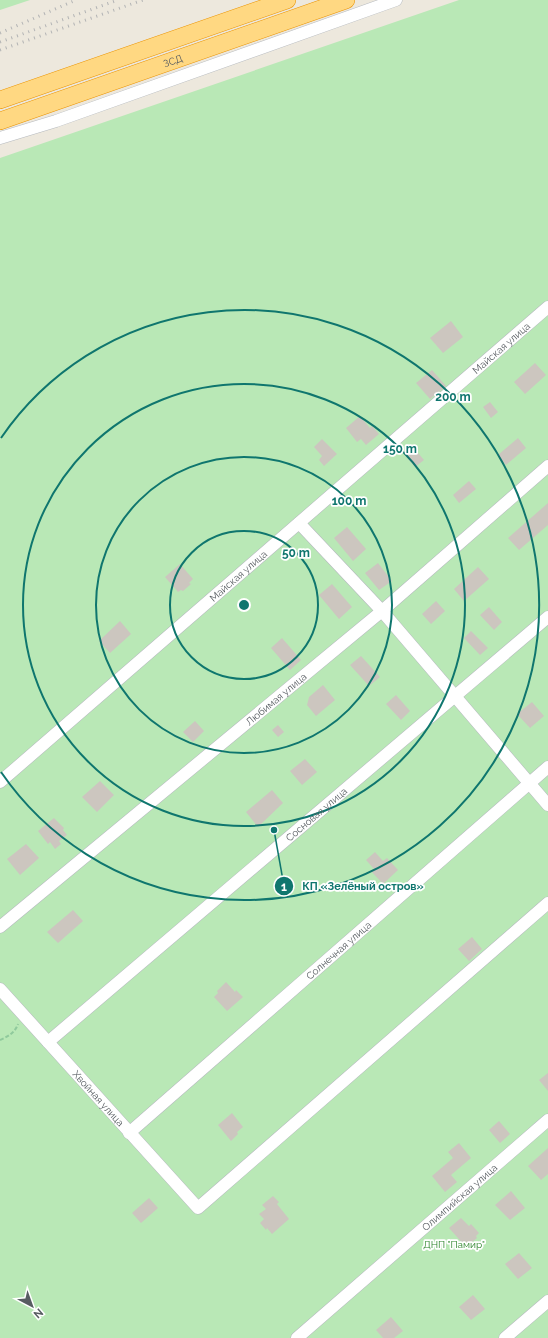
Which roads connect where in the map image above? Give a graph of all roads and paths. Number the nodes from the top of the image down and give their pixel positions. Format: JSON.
{"nodes":[{"id":1,"x":287,"y":0,"type":"edge"},
{"id":2,"x":346,"y":0,"type":"edge"},
{"id":3,"x":396,"y":0,"type":"edge"},
{"id":4,"x":0,"y":100,"type":"edge"},
{"id":5,"x":0,"y":120,"type":"edge"},
{"id":6,"x":0,"y":138,"type":"edge"},
{"id":7,"x":548,"y":307,"type":"edge"},
{"id":8,"x":548,"y":466,"type":"edge"},
{"id":9,"x":299,"y":523,"type":"junction"},
{"id":10,"x":382,"y":611,"type":"junction"},
{"id":11,"x":548,"y":617,"type":"edge"},
{"id":12,"x":456,"y":696,"type":"junction"},
{"id":13,"x":548,"y":767,"type":"edge"},
{"id":14,"x":0,"y":782,"type":"edge"},
{"id":15,"x":530,"y":784,"type":"junction"},
{"id":16,"x":548,"y":804,"type":"edge"},
{"id":17,"x":548,"y":903,"type":"edge"},
{"id":18,"x":0,"y":927,"type":"edge"},
{"id":19,"x":0,"y":989,"type":"edge"},
{"id":20,"x":21,"y":1012,"type":"junction"},
{"id":21,"x":0,"y":1040,"type":"edge"},
{"id":22,"x":48,"y":1042,"type":"junction"},
{"id":23,"x":546,"y":1124,"type":"edge"},
{"id":24,"x":129,"y":1133,"type":"junction"},
{"id":25,"x":548,"y":1301,"type":"edge"},
{"id":26,"x":297,"y":1338,"type":"edge"},
{"id":27,"x":505,"y":1338,"type":"edge"}],
"edges":[{"from":1,"to":4,"type":"highway","name":"ЗСД"},
{"from":2,"to":5,"type":"highway","name":"ЗСД"},
{"from":3,"to":6,"type":"street"},
{"from":7,"to":9,"type":"street","name":"Майская улица"},
{"from":8,"to":10,"type":"street","name":"Любимая улица"},
{"from":9,"to":10,"type":"street"},
{"from":9,"to":14,"type":"street","name":"Майская улица"},
{"from":10,"to":12,"type":"street"},
{"from":10,"to":18,"type":"street","name":"Любимая улица"},
{"from":11,"to":12,"type":"street","name":"Сосновая улица"},
{"from":12,"to":15,"type":"street"},
{"from":12,"to":22,"type":"street","name":"Сосновая улица"},
{"from":13,"to":15,"type":"street","name":"Солнечная улица"},
{"from":15,"to":16,"type":"street"},
{"from":15,"to":24,"type":"street","name":"Солнечная улица"},
{"from":17,"to":24,"type":"street","name":"Хвойная улица"},
{"from":19,"to":20,"type":"street","name":"Хвойная улица"},
{"from":20,"to":21,"type":"path"},
{"from":20,"to":22,"type":"street","name":"Хвойная улица"},
{"from":22,"to":24,"type":"street","name":"Хвойная улица"},
{"from":23,"to":26,"type":"street","name":"Олимпийская улица"},
{"from":25,"to":27,"type":"street"}]}
